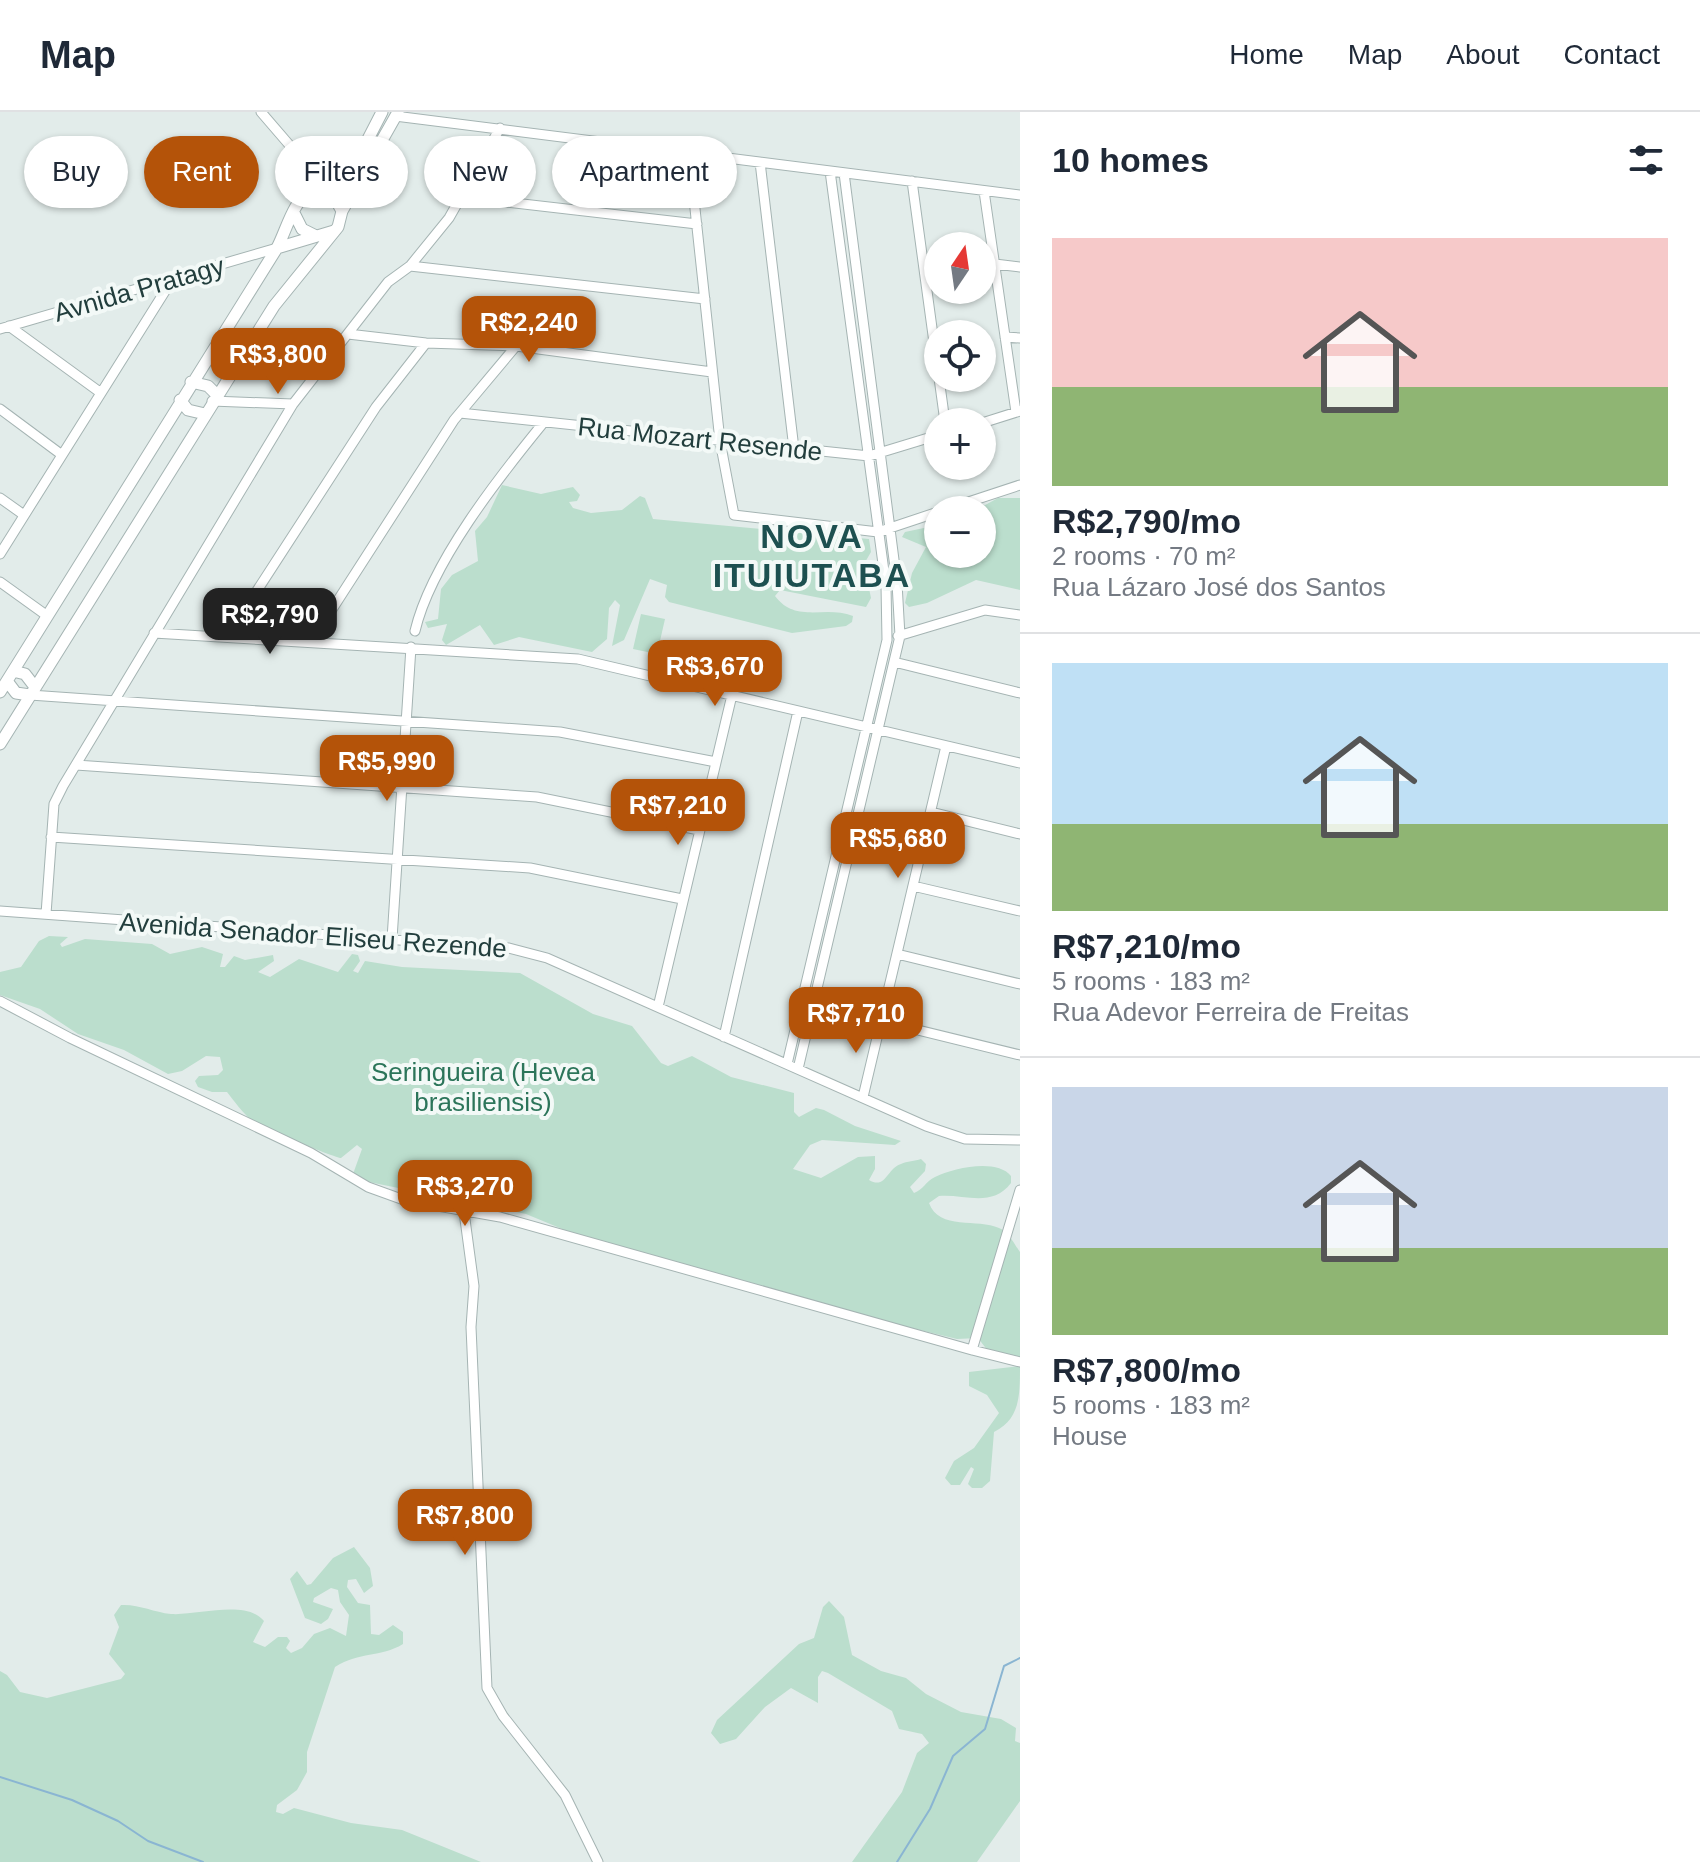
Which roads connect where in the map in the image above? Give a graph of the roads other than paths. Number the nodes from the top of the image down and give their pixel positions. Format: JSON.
{"nodes":[{"id":1,"x":261,"y":112,"type":"edge"},
{"id":2,"x":382,"y":112,"type":"edge"},
{"id":3,"x":396,"y":114,"type":"edge"},
{"id":4,"x":500,"y":128,"type":"junction"},
{"id":5,"x":370,"y":136,"type":"edge"},
{"id":6,"x":496,"y":136,"type":"edge"},
{"id":7,"x":560,"y":136,"type":"edge"},
{"id":8,"x":737,"y":159,"type":"edge"},
{"id":9,"x":760,"y":162,"type":"junction"},
{"id":10,"x":830,"y":171,"type":"junction"},
{"id":11,"x":844,"y":173,"type":"junction"},
{"id":12,"x":912,"y":181,"type":"junction"},
{"id":13,"x":984,"y":191,"type":"junction"},
{"id":14,"x":1020,"y":195,"type":"edge"},
{"id":15,"x":536,"y":205,"type":"edge"},
{"id":16,"x":340,"y":208,"type":"edge"},
{"id":17,"x":455,"y":208,"type":"edge"},
{"id":18,"x":695,"y":208,"type":"edge"},
{"id":19,"x":296,"y":209,"type":"junction"},
{"id":20,"x":342,"y":211,"type":"junction"},
{"id":21,"x":697,"y":224,"type":"junction"},
{"id":22,"x":334,"y":231,"type":"junction"},
{"id":23,"x":990,"y":232,"type":"edge"},
{"id":24,"x":316,"y":236,"type":"junction"},
{"id":25,"x":277,"y":248,"type":"junction"},
{"id":26,"x":243,"y":259,"type":"junction"},
{"id":27,"x":996,"y":264,"type":"edge"},
{"id":28,"x":410,"y":266,"type":"junction"},
{"id":29,"x":1020,"y":267,"type":"edge"},
{"id":30,"x":261,"y":271,"type":"junction"},
{"id":31,"x":996,"y":271,"type":"edge"},
{"id":32,"x":172,"y":280,"type":"junction"},
{"id":33,"x":705,"y":299,"type":"junction"},
{"id":34,"x":931,"y":320,"type":"edge"},
{"id":35,"x":5,"y":327,"type":"edge"},
{"id":36,"x":348,"y":334,"type":"junction"},
{"id":37,"x":1005,"y":337,"type":"junction"},
{"id":38,"x":1020,"y":338,"type":"edge"},
{"id":39,"x":426,"y":343,"type":"junction"},
{"id":40,"x":516,"y":346,"type":"junction"},
{"id":41,"x":712,"y":372,"type":"junction"},
{"id":42,"x":191,"y":382,"type":"junction"},
{"id":43,"x":101,"y":393,"type":"junction"},
{"id":44,"x":214,"y":398,"type":"junction"},
{"id":45,"x":180,"y":400,"type":"junction"},
{"id":46,"x":293,"y":404,"type":"junction"},
{"id":47,"x":0,"y":409,"type":"edge"},
{"id":48,"x":1018,"y":412,"type":"edge"},
{"id":49,"x":460,"y":413,"type":"junction"},
{"id":50,"x":205,"y":414,"type":"junction"},
{"id":51,"x":996,"y":419,"type":"edge"},
{"id":52,"x":544,"y":422,"type":"junction"},
{"id":53,"x":924,"y":440,"type":"edge"},
{"id":54,"x":720,"y":441,"type":"junction"},
{"id":55,"x":794,"y":449,"type":"junction"},
{"id":56,"x":880,"y":454,"type":"junction"},
{"id":57,"x":62,"y":455,"type":"junction"},
{"id":58,"x":869,"y":456,"type":"junction"},
{"id":59,"x":1020,"y":485,"type":"edge"},
{"id":60,"x":987,"y":496,"type":"edge"},
{"id":61,"x":0,"y":498,"type":"edge"},
{"id":62,"x":24,"y":515,"type":"junction"},
{"id":63,"x":924,"y":517,"type":"edge"},
{"id":64,"x":889,"y":530,"type":"junction"},
{"id":65,"x":878,"y":532,"type":"junction"},
{"id":66,"x":0,"y":554,"type":"edge"},
{"id":67,"x":0,"y":582,"type":"edge"},
{"id":68,"x":46,"y":615,"type":"junction"},
{"id":69,"x":1020,"y":615,"type":"edge"},
{"id":70,"x":415,"y":631,"type":"dead end"},
{"id":71,"x":154,"y":633,"type":"junction"},
{"id":72,"x":900,"y":636,"type":"junction"},
{"id":73,"x":227,"y":637,"type":"junction"},
{"id":74,"x":887,"y":640,"type":"junction"},
{"id":75,"x":311,"y":642,"type":"junction"},
{"id":76,"x":411,"y":647,"type":"junction"},
{"id":77,"x":894,"y":662,"type":"junction"},
{"id":78,"x":10,"y":676,"type":"junction"},
{"id":79,"x":33,"y":691,"type":"junction"},
{"id":80,"x":0,"y":692,"type":"edge"},
{"id":81,"x":1020,"y":693,"type":"edge"},
{"id":82,"x":732,"y":695,"type":"junction"},
{"id":83,"x":115,"y":702,"type":"junction"},
{"id":84,"x":798,"y":711,"type":"junction"},
{"id":85,"x":407,"y":721,"type":"junction"},
{"id":86,"x":866,"y":727,"type":"junction"},
{"id":87,"x":878,"y":730,"type":"junction"},
{"id":88,"x":0,"y":744,"type":"edge"},
{"id":89,"x":946,"y":746,"type":"junction"},
{"id":90,"x":716,"y":762,"type":"junction"},
{"id":91,"x":1020,"y":763,"type":"edge"},
{"id":92,"x":76,"y":765,"type":"junction"},
{"id":93,"x":402,"y":788,"type":"junction"},
{"id":94,"x":931,"y":812,"type":"junction"},
{"id":95,"x":699,"y":830,"type":"junction"},
{"id":96,"x":1020,"y":834,"type":"edge"},
{"id":97,"x":51,"y":837,"type":"junction"},
{"id":98,"x":396,"y":860,"type":"junction"},
{"id":99,"x":913,"y":886,"type":"junction"},
{"id":100,"x":682,"y":899,"type":"junction"},
{"id":101,"x":0,"y":911,"type":"edge"},
{"id":102,"x":1020,"y":911,"type":"edge"},
{"id":103,"x":46,"y":914,"type":"junction"},
{"id":104,"x":392,"y":939,"type":"junction"},
{"id":105,"x":897,"y":954,"type":"junction"},
{"id":106,"x":1020,"y":984,"type":"edge"},
{"id":107,"x":0,"y":1001,"type":"edge"},
{"id":108,"x":658,"y":1007,"type":"junction"},
{"id":109,"x":881,"y":1021,"type":"junction"},
{"id":110,"x":724,"y":1037,"type":"junction"},
{"id":111,"x":1020,"y":1055,"type":"edge"},
{"id":112,"x":787,"y":1064,"type":"junction"},
{"id":113,"x":798,"y":1069,"type":"junction"},
{"id":114,"x":863,"y":1097,"type":"junction"},
{"id":115,"x":955,"y":1136,"type":"junction"},
{"id":116,"x":1020,"y":1140,"type":"edge"},
{"id":117,"x":952,"y":1149,"type":"dead end"},
{"id":118,"x":1020,"y":1190,"type":"edge"},
{"id":119,"x":464,"y":1212,"type":"junction"},
{"id":120,"x":972,"y":1350,"type":"junction"},
{"id":121,"x":1020,"y":1362,"type":"edge"},
{"id":122,"x":598,"y":1862,"type":"edge"}],
"edges":[{"from":1,"to":19,"type":"street"},
{"from":2,"to":5,"type":"street"},
{"from":3,"to":4,"type":"street"},
{"from":3,"to":20,"type":"street"},
{"from":4,"to":6,"type":"street"},
{"from":4,"to":7,"type":"street"},
{"from":8,"to":9,"type":"street"},
{"from":9,"to":10,"type":"street"},
{"from":9,"to":55,"type":"street"},
{"from":10,"to":11,"type":"street"},
{"from":10,"to":58,"type":"street"},
{"from":11,"to":12,"type":"street"},
{"from":11,"to":56,"type":"street"},
{"from":12,"to":13,"type":"street"},
{"from":12,"to":34,"type":"street"},
{"from":13,"to":14,"type":"street"},
{"from":13,"to":23,"type":"street"},
{"from":15,"to":21,"type":"street"},
{"from":16,"to":20,"type":"street"},
{"from":17,"to":28,"type":"street"},
{"from":18,"to":21,"type":"street"},
{"from":19,"to":24,"type":"street"},
{"from":19,"to":25,"type":"street"},
{"from":20,"to":22,"type":"street"},
{"from":21,"to":33,"type":"street"},
{"from":22,"to":24,"type":"street"},
{"from":22,"to":44,"type":"street"},
{"from":24,"to":25,"type":"street"},
{"from":25,"to":26,"type":"street","name":"Avnida Pratagy"},
{"from":25,"to":30,"type":"street"},
{"from":26,"to":30,"type":"street"},
{"from":26,"to":32,"type":"street","name":"Avnida Pratagy"},
{"from":27,"to":29,"type":"street"},
{"from":28,"to":33,"type":"street"},
{"from":28,"to":36,"type":"street"},
{"from":30,"to":42,"type":"street"},
{"from":31,"to":37,"type":"street"},
{"from":32,"to":35,"type":"street","name":"Avnida Pratagy"},
{"from":32,"to":43,"type":"street"},
{"from":33,"to":41,"type":"street"},
{"from":35,"to":43,"type":"street"},
{"from":36,"to":39,"type":"street"},
{"from":36,"to":46,"type":"street"},
{"from":37,"to":38,"type":"street"},
{"from":37,"to":48,"type":"street"},
{"from":39,"to":40,"type":"street"},
{"from":39,"to":73,"type":"street"},
{"from":40,"to":41,"type":"street"},
{"from":40,"to":49,"type":"street"},
{"from":41,"to":54,"type":"street"},
{"from":42,"to":44,"type":"street"},
{"from":42,"to":45,"type":"street"},
{"from":43,"to":57,"type":"street"},
{"from":44,"to":46,"type":"street"},
{"from":44,"to":50,"type":"street"},
{"from":45,"to":50,"type":"street"},
{"from":45,"to":68,"type":"street"},
{"from":46,"to":71,"type":"street"},
{"from":47,"to":57,"type":"street"},
{"from":48,"to":51,"type":"street"},
{"from":49,"to":52,"type":"street","name":"Rua Mozart Resende"},
{"from":49,"to":75,"type":"street"},
{"from":50,"to":79,"type":"street"},
{"from":52,"to":54,"type":"street","name":"Rua Mozart Resende"},
{"from":52,"to":70,"type":"street"},
{"from":53,"to":56,"type":"street","name":"Rua Mozart Resende"},
{"from":54,"to":55,"type":"street","name":"Rua Mozart Resende"},
{"from":54,"to":65,"type":"street"},
{"from":55,"to":58,"type":"street","name":"Rua Mozart Resende"},
{"from":56,"to":58,"type":"street","name":"Rua Mozart Resende"},
{"from":56,"to":64,"type":"street"},
{"from":57,"to":62,"type":"street"},
{"from":58,"to":65,"type":"street"},
{"from":59,"to":60,"type":"street"},
{"from":61,"to":62,"type":"street"},
{"from":62,"to":66,"type":"street"},
{"from":63,"to":64,"type":"street"},
{"from":64,"to":65,"type":"street"},
{"from":64,"to":72,"type":"street"},
{"from":65,"to":74,"type":"street"},
{"from":67,"to":68,"type":"street"},
{"from":68,"to":78,"type":"street"},
{"from":69,"to":72,"type":"street"},
{"from":71,"to":73,"type":"street"},
{"from":71,"to":83,"type":"street"},
{"from":72,"to":74,"type":"street"},
{"from":72,"to":77,"type":"street"},
{"from":73,"to":75,"type":"street"},
{"from":74,"to":86,"type":"street"},
{"from":75,"to":76,"type":"street"},
{"from":76,"to":82,"type":"street"},
{"from":76,"to":85,"type":"street"},
{"from":77,"to":81,"type":"street"},
{"from":77,"to":87,"type":"street"},
{"from":78,"to":79,"type":"street"},
{"from":78,"to":79,"type":"street"},
{"from":78,"to":80,"type":"street"},
{"from":79,"to":83,"type":"street"},
{"from":79,"to":88,"type":"street"},
{"from":82,"to":84,"type":"street"},
{"from":82,"to":90,"type":"street"},
{"from":83,"to":85,"type":"street"},
{"from":83,"to":92,"type":"street"},
{"from":84,"to":86,"type":"street"},
{"from":84,"to":110,"type":"street"},
{"from":85,"to":90,"type":"street"},
{"from":85,"to":93,"type":"street"},
{"from":86,"to":87,"type":"street"},
{"from":86,"to":112,"type":"street"},
{"from":87,"to":89,"type":"street"},
{"from":87,"to":113,"type":"street"},
{"from":89,"to":91,"type":"street"},
{"from":89,"to":94,"type":"street"},
{"from":90,"to":95,"type":"street"},
{"from":92,"to":93,"type":"street"},
{"from":92,"to":97,"type":"street"},
{"from":93,"to":95,"type":"street"},
{"from":93,"to":98,"type":"street"},
{"from":94,"to":96,"type":"street"},
{"from":94,"to":99,"type":"street"},
{"from":95,"to":100,"type":"street"},
{"from":97,"to":98,"type":"street"},
{"from":97,"to":103,"type":"street"},
{"from":98,"to":100,"type":"street"},
{"from":98,"to":104,"type":"street"},
{"from":99,"to":102,"type":"street"},
{"from":99,"to":105,"type":"street"},
{"from":100,"to":108,"type":"street"},
{"from":101,"to":103,"type":"street","name":"Avenida Senador Eliseu Rezende"},
{"from":103,"to":104,"type":"street","name":"Avenida Senador Eliseu Rezende"},
{"from":104,"to":108,"type":"street","name":"Avenida Senador Eliseu Rezende"},
{"from":105,"to":106,"type":"street"},
{"from":105,"to":109,"type":"street"},
{"from":107,"to":119,"type":"street"},
{"from":108,"to":110,"type":"street","name":"Avenida Senador Eliseu Rezende"},
{"from":109,"to":111,"type":"street"},
{"from":109,"to":114,"type":"street"},
{"from":110,"to":112,"type":"street","name":"Avenida Senador Eliseu Rezende"},
{"from":112,"to":113,"type":"street","name":"Avenida Senador Eliseu Rezende"},
{"from":113,"to":114,"type":"street","name":"Avenida Senador Eliseu Rezende"},
{"from":114,"to":115,"type":"street","name":"Avenida Senador Eliseu Rezende"},
{"from":115,"to":116,"type":"street","name":"Avenida Senador Eliseu Rezende"},
{"from":115,"to":117,"type":"street"},
{"from":118,"to":120,"type":"street"},
{"from":119,"to":120,"type":"street"},
{"from":119,"to":122,"type":"street"},
{"from":120,"to":121,"type":"street"}]}
